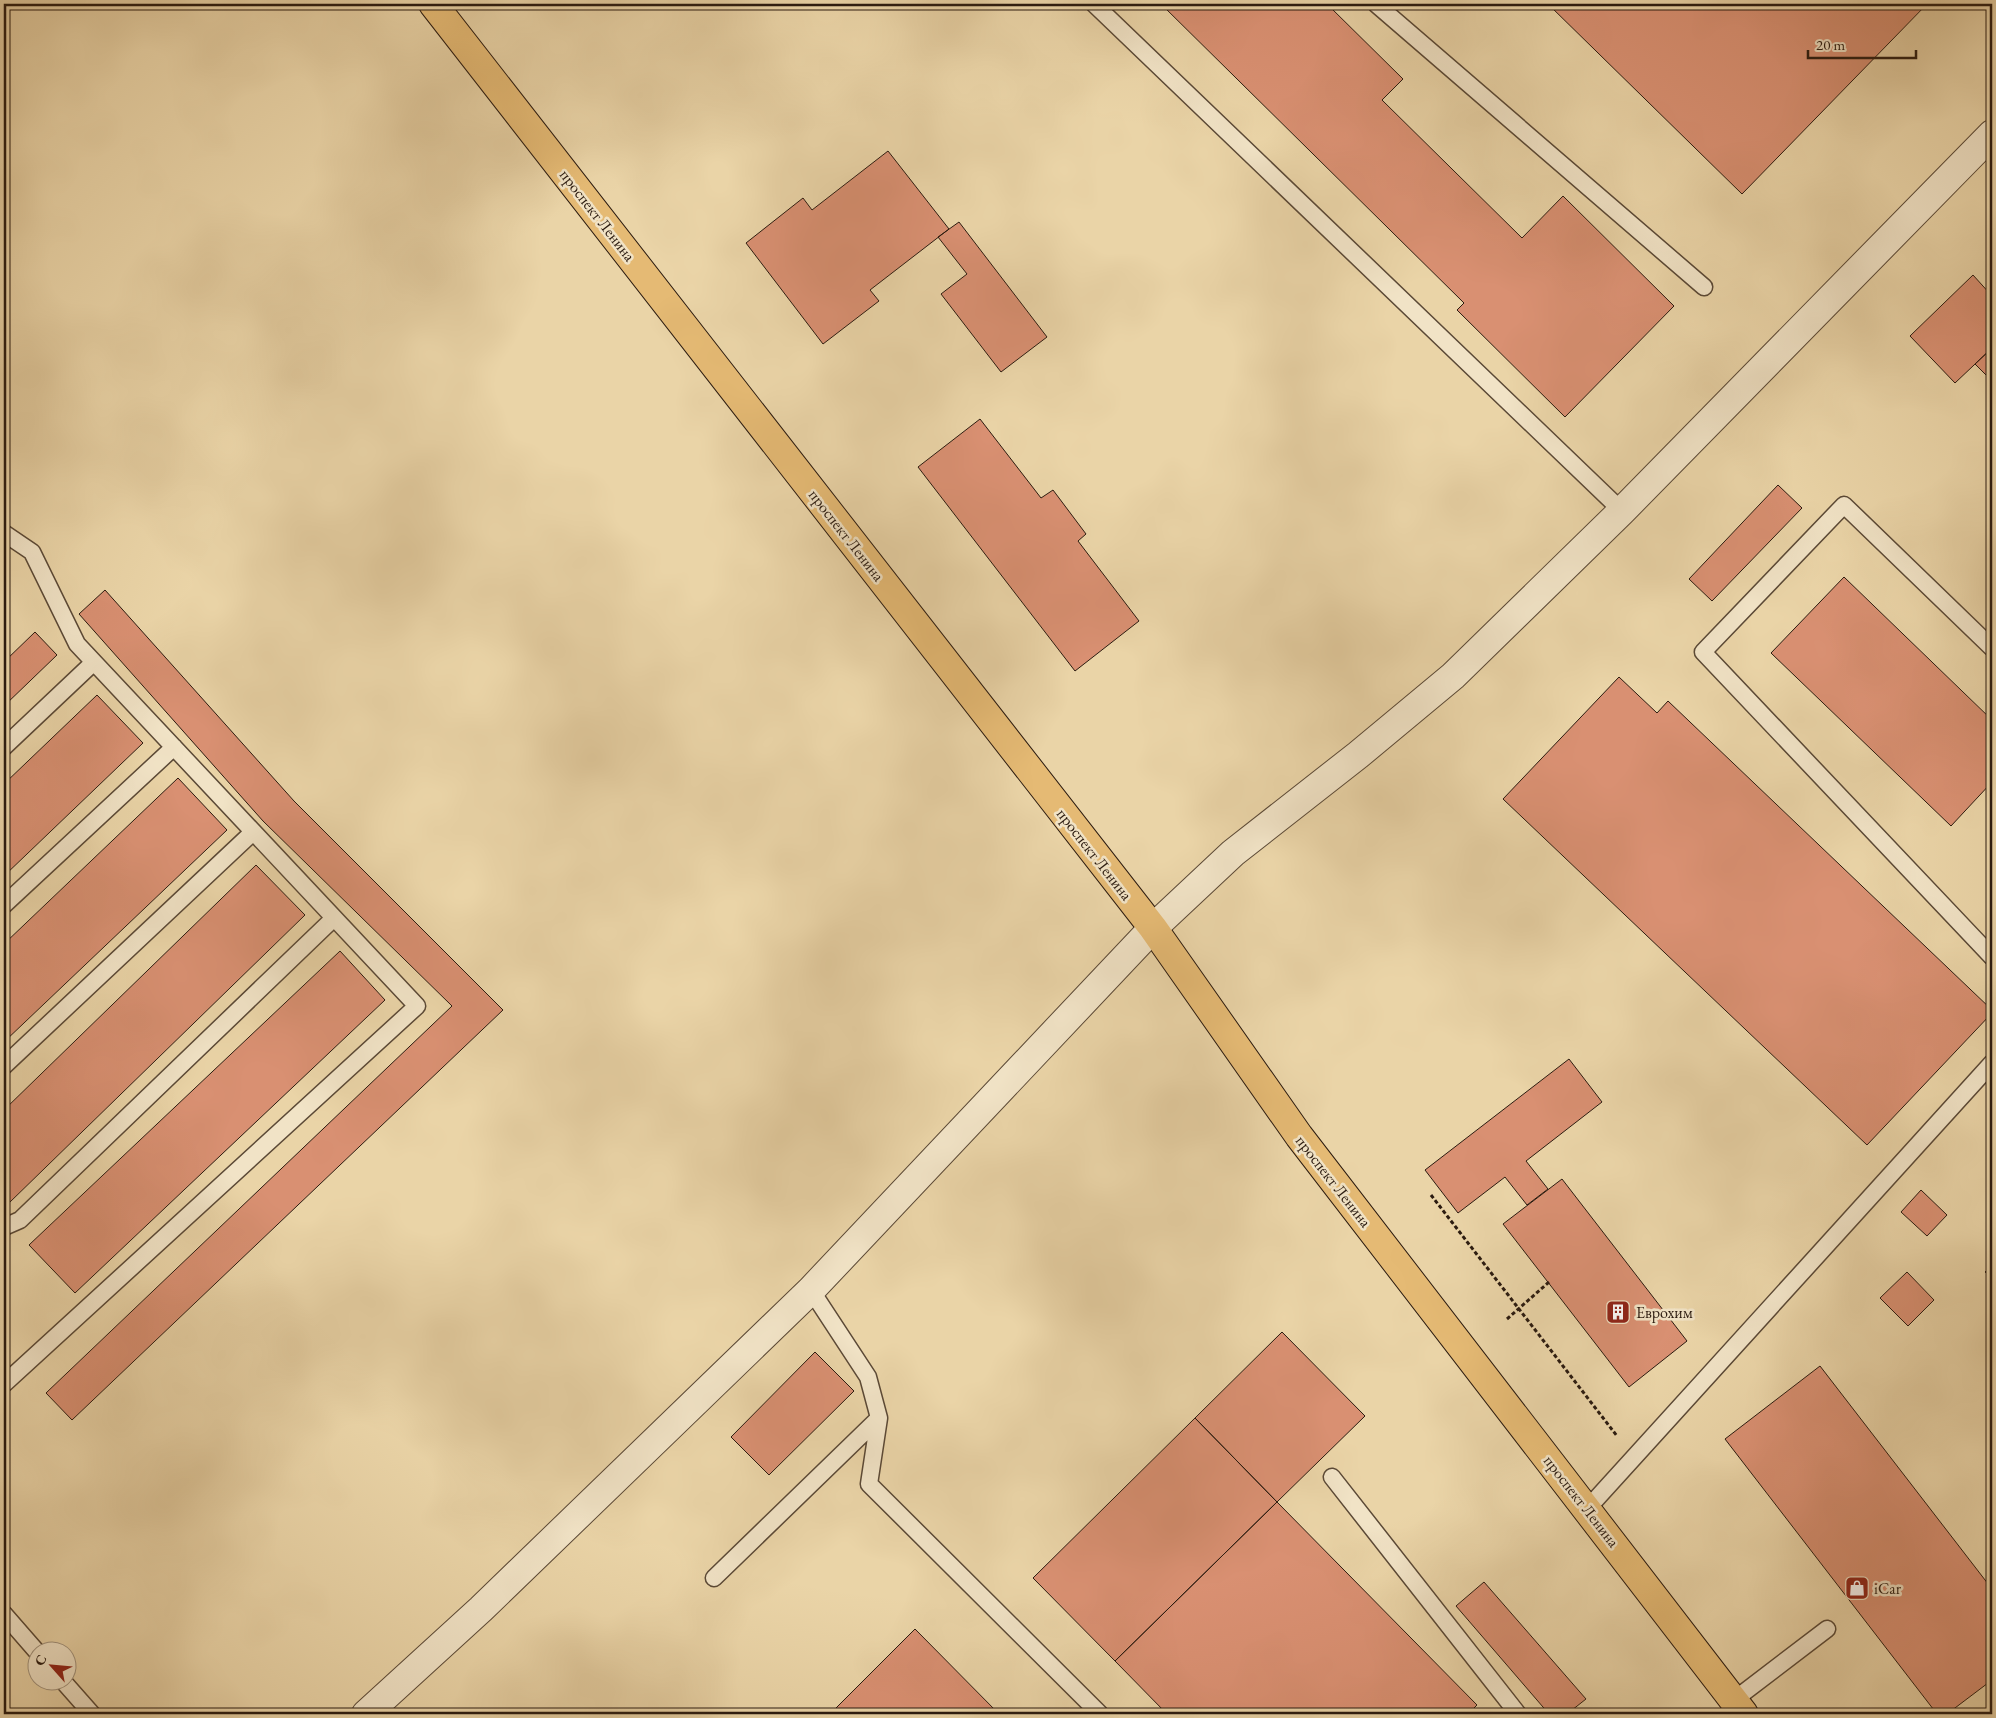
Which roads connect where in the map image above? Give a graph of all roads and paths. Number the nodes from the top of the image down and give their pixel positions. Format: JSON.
{"nodes":[{"id":1,"x":434,"y":4,"type":"edge"},
{"id":2,"x":1094,"y":4,"type":"edge"},
{"id":3,"x":1376,"y":4,"type":"edge"},
{"id":4,"x":1992,"y":134,"type":"edge"},
{"id":5,"x":1704,"y":287,"type":"dead end"},
{"id":6,"x":1622,"y":511,"type":"junction"},
{"id":7,"x":4,"y":533,"type":"edge"},
{"id":8,"x":1992,"y":648,"type":"edge"},
{"id":9,"x":94,"y":662,"type":"junction"},
{"id":10,"x":4,"y":747,"type":"edge"},
{"id":11,"x":174,"y":747,"type":"junction"},
{"id":12,"x":253,"y":832,"type":"junction"},
{"id":13,"x":4,"y":904,"type":"edge"},
{"id":14,"x":334,"y":918,"type":"junction"},
{"id":15,"x":1153,"y":928,"type":"junction"},
{"id":16,"x":1992,"y":956,"type":"edge"},
{"id":17,"x":1992,"y":1063,"type":"edge"},
{"id":18,"x":4,"y":1066,"type":"edge"},
{"id":19,"x":1431,"y":1195,"type":"dead end"},
{"id":20,"x":4,"y":1227,"type":"edge"},
{"id":21,"x":1548,"y":1282,"type":"dead end"},
{"id":22,"x":811,"y":1290,"type":"junction"},
{"id":23,"x":1518,"y":1308,"type":"junction"},
{"id":24,"x":1507,"y":1319,"type":"dead end"},
{"id":25,"x":4,"y":1384,"type":"edge"},
{"id":26,"x":879,"y":1418,"type":"junction"},
{"id":27,"x":1634,"y":1457,"type":"junction"},
{"id":28,"x":1332,"y":1476,"type":"dead end"},
{"id":29,"x":1588,"y":1508,"type":"junction"},
{"id":30,"x":714,"y":1578,"type":"dead end"},
{"id":31,"x":4,"y":1614,"type":"edge"},
{"id":32,"x":1827,"y":1629,"type":"dead end"},
{"id":33,"x":28,"y":1642,"type":"edge"},
{"id":34,"x":71,"y":1690,"type":"edge"},
{"id":35,"x":1739,"y":1707,"type":"edge"},
{"id":36,"x":92,"y":1714,"type":"edge"},
{"id":37,"x":366,"y":1714,"type":"edge"},
{"id":38,"x":1100,"y":1714,"type":"edge"},
{"id":39,"x":1518,"y":1714,"type":"edge"}],
"edges":[{"from":1,"to":15,"type":"main road","name":"проспект Ленина"},
{"from":2,"to":6,"type":"lane"},
{"from":3,"to":5,"type":"lane"},
{"from":4,"to":6,"type":"street"},
{"from":6,"to":15,"type":"street"},
{"from":7,"to":9,"type":"lane"},
{"from":8,"to":16,"type":"lane"},
{"from":9,"to":10,"type":"lane"},
{"from":9,"to":11,"type":"lane"},
{"from":11,"to":12,"type":"lane"},
{"from":11,"to":13,"type":"lane"},
{"from":12,"to":14,"type":"lane"},
{"from":12,"to":18,"type":"lane"},
{"from":14,"to":20,"type":"lane"},
{"from":14,"to":25,"type":"lane"},
{"from":15,"to":22,"type":"street"},
{"from":15,"to":29,"type":"main road","name":"проспект Ленина"},
{"from":17,"to":27,"type":"lane"},
{"from":19,"to":23,"type":"path"},
{"from":21,"to":23,"type":"path"},
{"from":22,"to":26,"type":"lane"},
{"from":22,"to":37,"type":"street"},
{"from":23,"to":24,"type":"path"},
{"from":23,"to":27,"type":"path"},
{"from":26,"to":30,"type":"lane"},
{"from":26,"to":38,"type":"lane"},
{"from":27,"to":29,"type":"lane"},
{"from":28,"to":39,"type":"lane"},
{"from":29,"to":35,"type":"main road","name":"проспект Ленина"},
{"from":31,"to":33,"type":"lane"},
{"from":32,"to":35,"type":"lane"},
{"from":34,"to":36,"type":"lane"}]}
